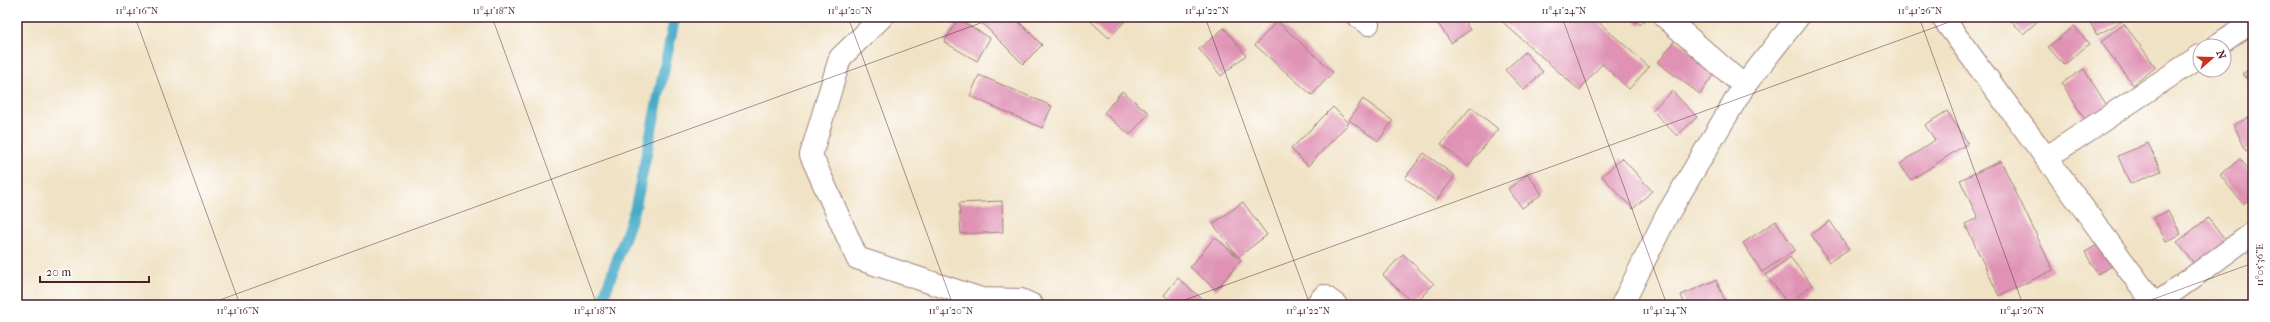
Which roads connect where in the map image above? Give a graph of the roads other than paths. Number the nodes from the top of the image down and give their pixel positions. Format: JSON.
{"nodes":[{"id":1,"x":882,"y":17,"type":"edge"},
{"id":2,"x":1665,"y":17,"type":"edge"},
{"id":3,"x":1798,"y":17,"type":"edge"},
{"id":4,"x":1942,"y":17,"type":"edge"},
{"id":5,"x":2253,"y":22,"type":"edge"},
{"id":6,"x":2228,"y":38,"type":"edge"},
{"id":7,"x":2192,"y":61,"type":"edge"},
{"id":8,"x":1744,"y":86,"type":"junction"},
{"id":9,"x":2046,"y":158,"type":"junction"},
{"id":10,"x":2253,"y":233,"type":"edge"},
{"id":11,"x":1032,"y":305,"type":"edge"},
{"id":12,"x":1316,"y":305,"type":"edge"},
{"id":13,"x":1336,"y":305,"type":"edge"},
{"id":14,"x":1622,"y":305,"type":"edge"},
{"id":15,"x":2155,"y":305,"type":"edge"}],
"edges":[{"from":1,"to":11,"type":"street"},
{"from":2,"to":8,"type":"street"},
{"from":3,"to":8,"type":"street"},
{"from":4,"to":9,"type":"street"},
{"from":5,"to":6,"type":"street"},
{"from":7,"to":9,"type":"street"},
{"from":8,"to":14,"type":"street"},
{"from":9,"to":15,"type":"street"},
{"from":10,"to":15,"type":"street"},
{"from":12,"to":13,"type":"street"}]}
